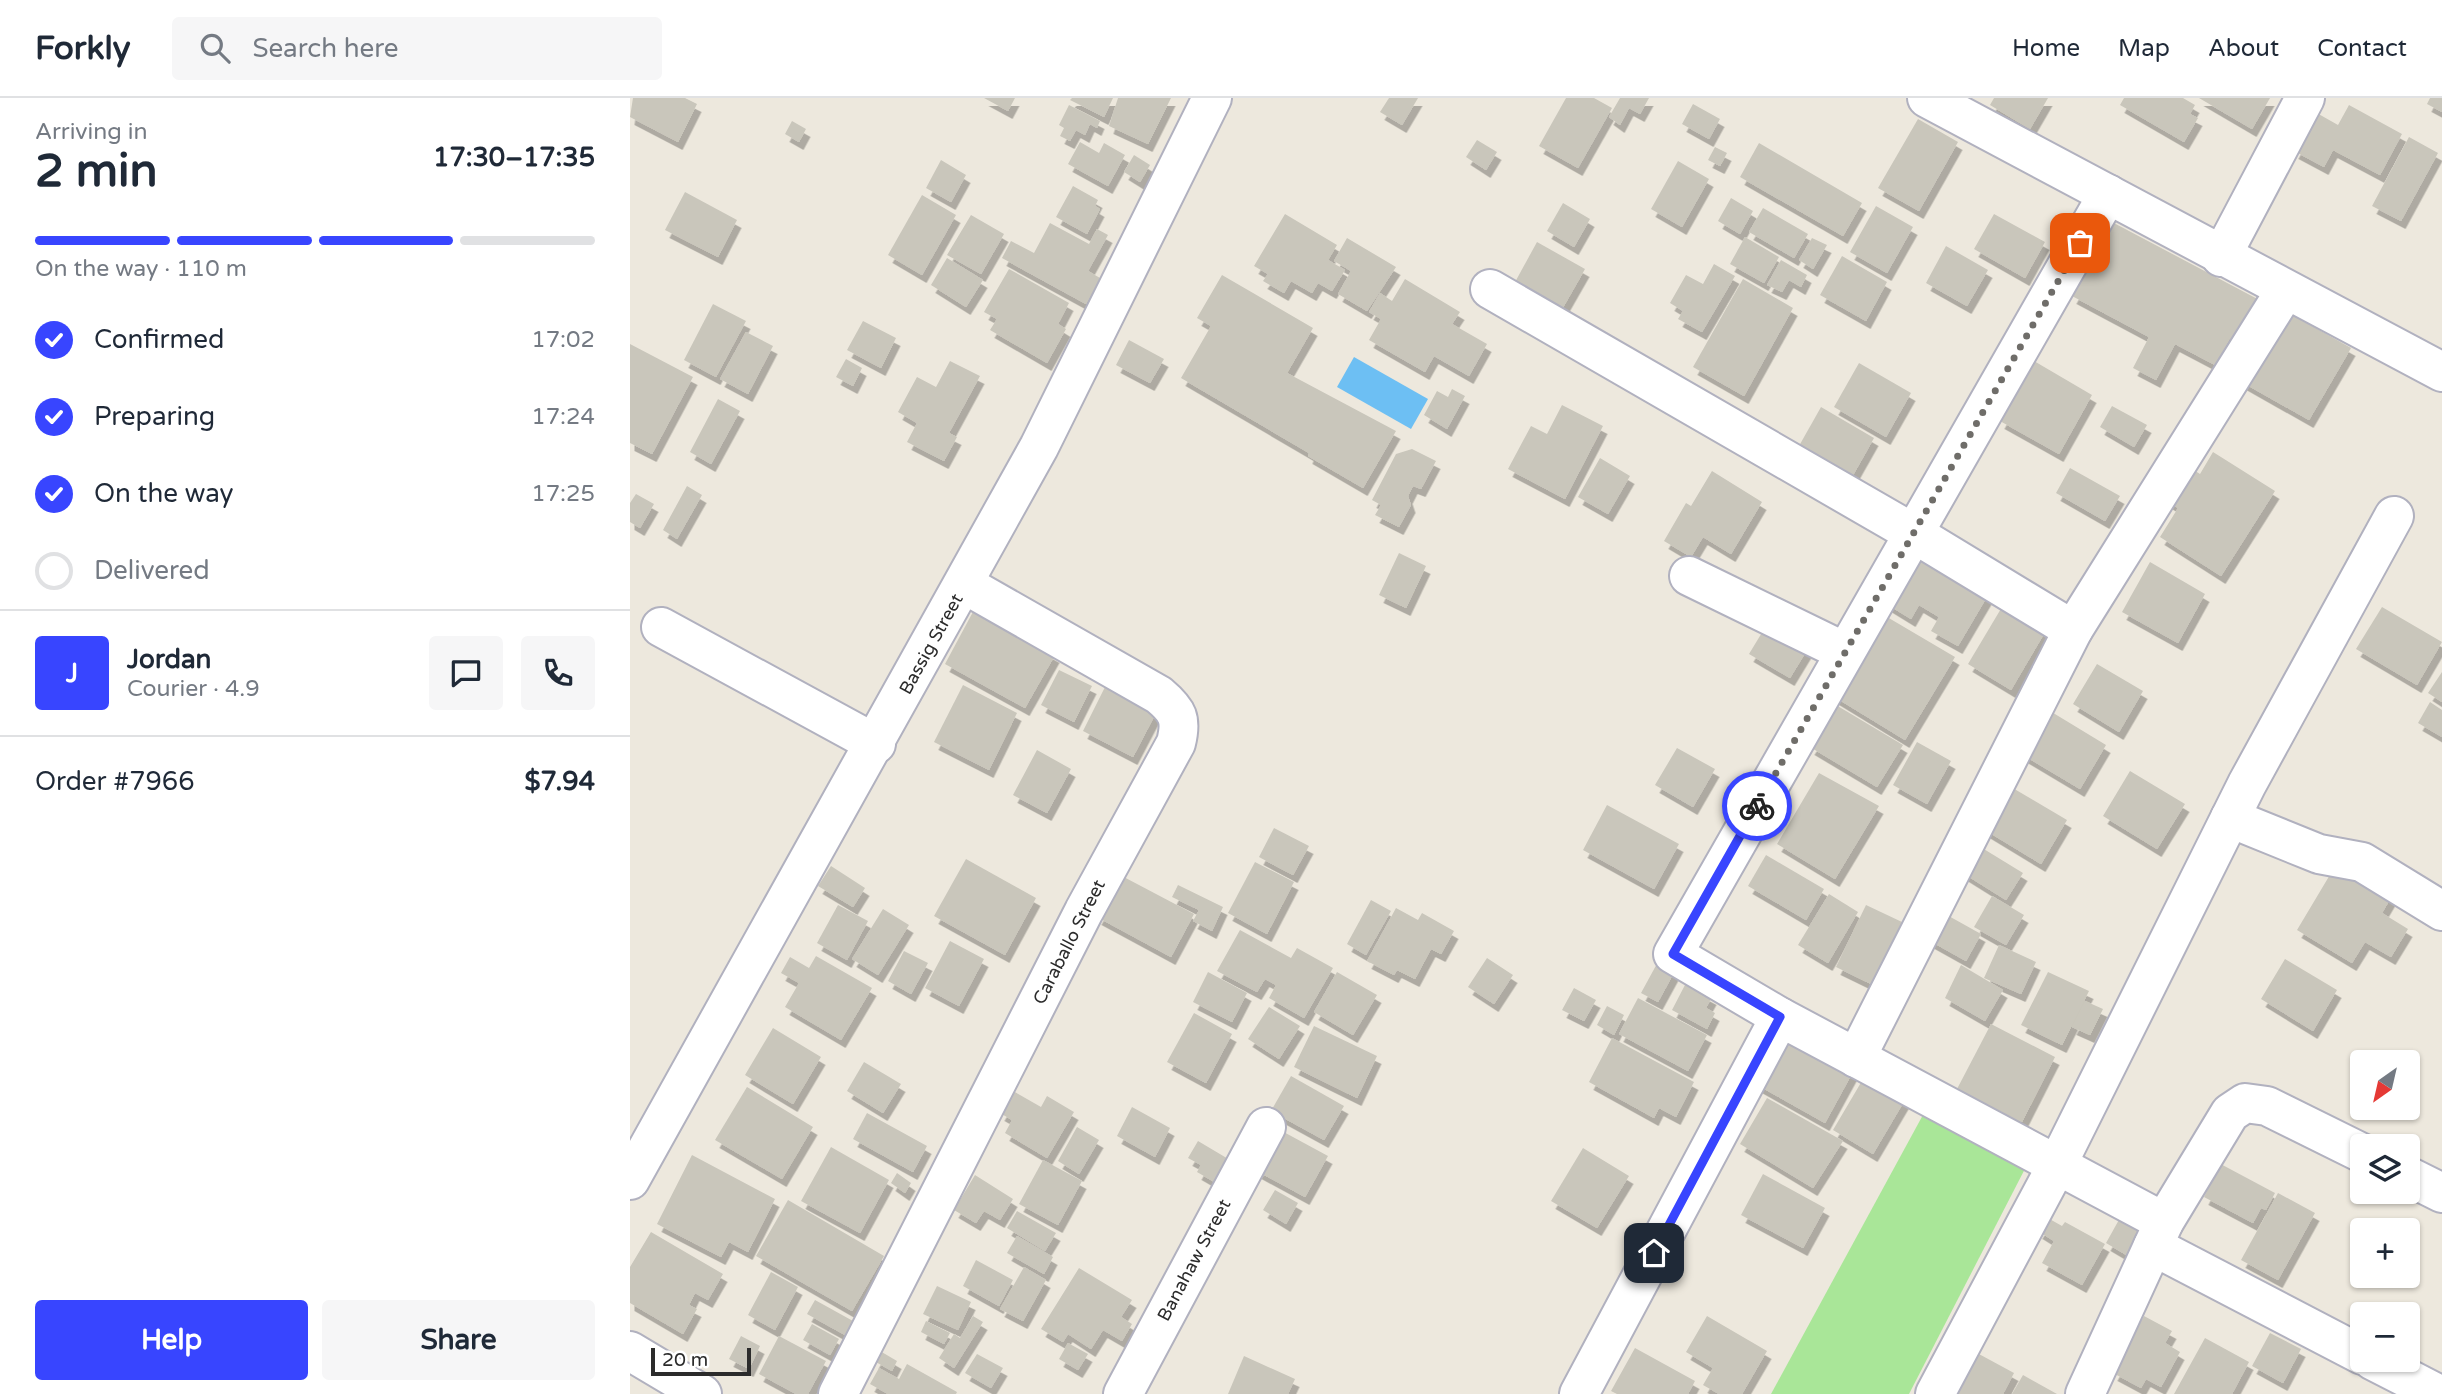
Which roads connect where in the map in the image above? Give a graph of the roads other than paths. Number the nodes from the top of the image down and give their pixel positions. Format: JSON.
{"nodes":[{"id":1,"x":1212,"y":98,"type":"edge"},
{"id":2,"x":1927,"y":98,"type":"edge"},
{"id":3,"x":2305,"y":98,"type":"edge"},
{"id":4,"x":2108,"y":194,"type":"junction"},
{"id":5,"x":2221,"y":257,"type":"junction"},
{"id":6,"x":1490,"y":289,"type":"dead end"},
{"id":7,"x":2286,"y":291,"type":"junction"},
{"id":8,"x":2442,"y":372,"type":"edge"},
{"id":9,"x":2394,"y":516,"type":"dead end"},
{"id":10,"x":1913,"y":533,"type":"junction"},
{"id":11,"x":1689,"y":576,"type":"dead end"},
{"id":12,"x":964,"y":584,"type":"junction"},
{"id":13,"x":661,"y":627,"type":"dead end"},
{"id":14,"x":2073,"y":630,"type":"junction"},
{"id":15,"x":1845,"y":652,"type":"junction"},
{"id":16,"x":876,"y":744,"type":"junction"},
{"id":17,"x":2230,"y":818,"type":"junction"},
{"id":18,"x":2442,"y":911,"type":"edge"},
{"id":19,"x":1780,"y":1017,"type":"junction"},
{"id":20,"x":1856,"y":1058,"type":"junction"},
{"id":21,"x":1266,"y":1128,"type":"dead end"},
{"id":22,"x":2350,"y":1147,"type":"edge"},
{"id":23,"x":2056,"y":1167,"type":"junction"},
{"id":24,"x":630,"y":1180,"type":"edge"},
{"id":25,"x":2420,"y":1182,"type":"edge"},
{"id":26,"x":2442,"y":1193,"type":"edge"},
{"id":27,"x":2158,"y":1234,"type":"junction"},
{"id":28,"x":2350,"y":1348,"type":"edge"},
{"id":29,"x":630,"y":1351,"type":"edge"},
{"id":30,"x":2395,"y":1372,"type":"edge"},
{"id":31,"x":702,"y":1394,"type":"edge"},
{"id":32,"x":838,"y":1394,"type":"edge"},
{"id":33,"x":1123,"y":1394,"type":"edge"},
{"id":34,"x":1578,"y":1394,"type":"edge"},
{"id":35,"x":1935,"y":1394,"type":"edge"},
{"id":36,"x":2085,"y":1394,"type":"edge"},
{"id":37,"x":2438,"y":1394,"type":"edge"}],
"edges":[{"from":1,"to":12,"type":"street","name":"Bassig Street"},
{"from":2,"to":4,"type":"street"},
{"from":3,"to":5,"type":"street"},
{"from":4,"to":5,"type":"street"},
{"from":4,"to":10,"type":"street"},
{"from":5,"to":7,"type":"street"},
{"from":6,"to":10,"type":"street"},
{"from":7,"to":8,"type":"street"},
{"from":7,"to":14,"type":"street"},
{"from":9,"to":17,"type":"street"},
{"from":10,"to":14,"type":"street"},
{"from":10,"to":15,"type":"street"},
{"from":11,"to":15,"type":"street"},
{"from":12,"to":16,"type":"street","name":"Bassig Street"},
{"from":12,"to":32,"type":"street","name":"Caraballo Street"},
{"from":13,"to":16,"type":"street"},
{"from":14,"to":20,"type":"street"},
{"from":15,"to":19,"type":"street"},
{"from":16,"to":24,"type":"street","name":"Bassig Street"},
{"from":17,"to":18,"type":"street"},
{"from":17,"to":23,"type":"street"},
{"from":19,"to":20,"type":"street"},
{"from":19,"to":34,"type":"street"},
{"from":20,"to":23,"type":"street"},
{"from":21,"to":33,"type":"street","name":"Banahaw Street"},
{"from":22,"to":27,"type":"street"},
{"from":23,"to":27,"type":"street"},
{"from":23,"to":35,"type":"street"},
{"from":25,"to":26,"type":"street"},
{"from":27,"to":28,"type":"street"},
{"from":27,"to":36,"type":"street"},
{"from":29,"to":31,"type":"street"},
{"from":30,"to":37,"type":"street"}]}
